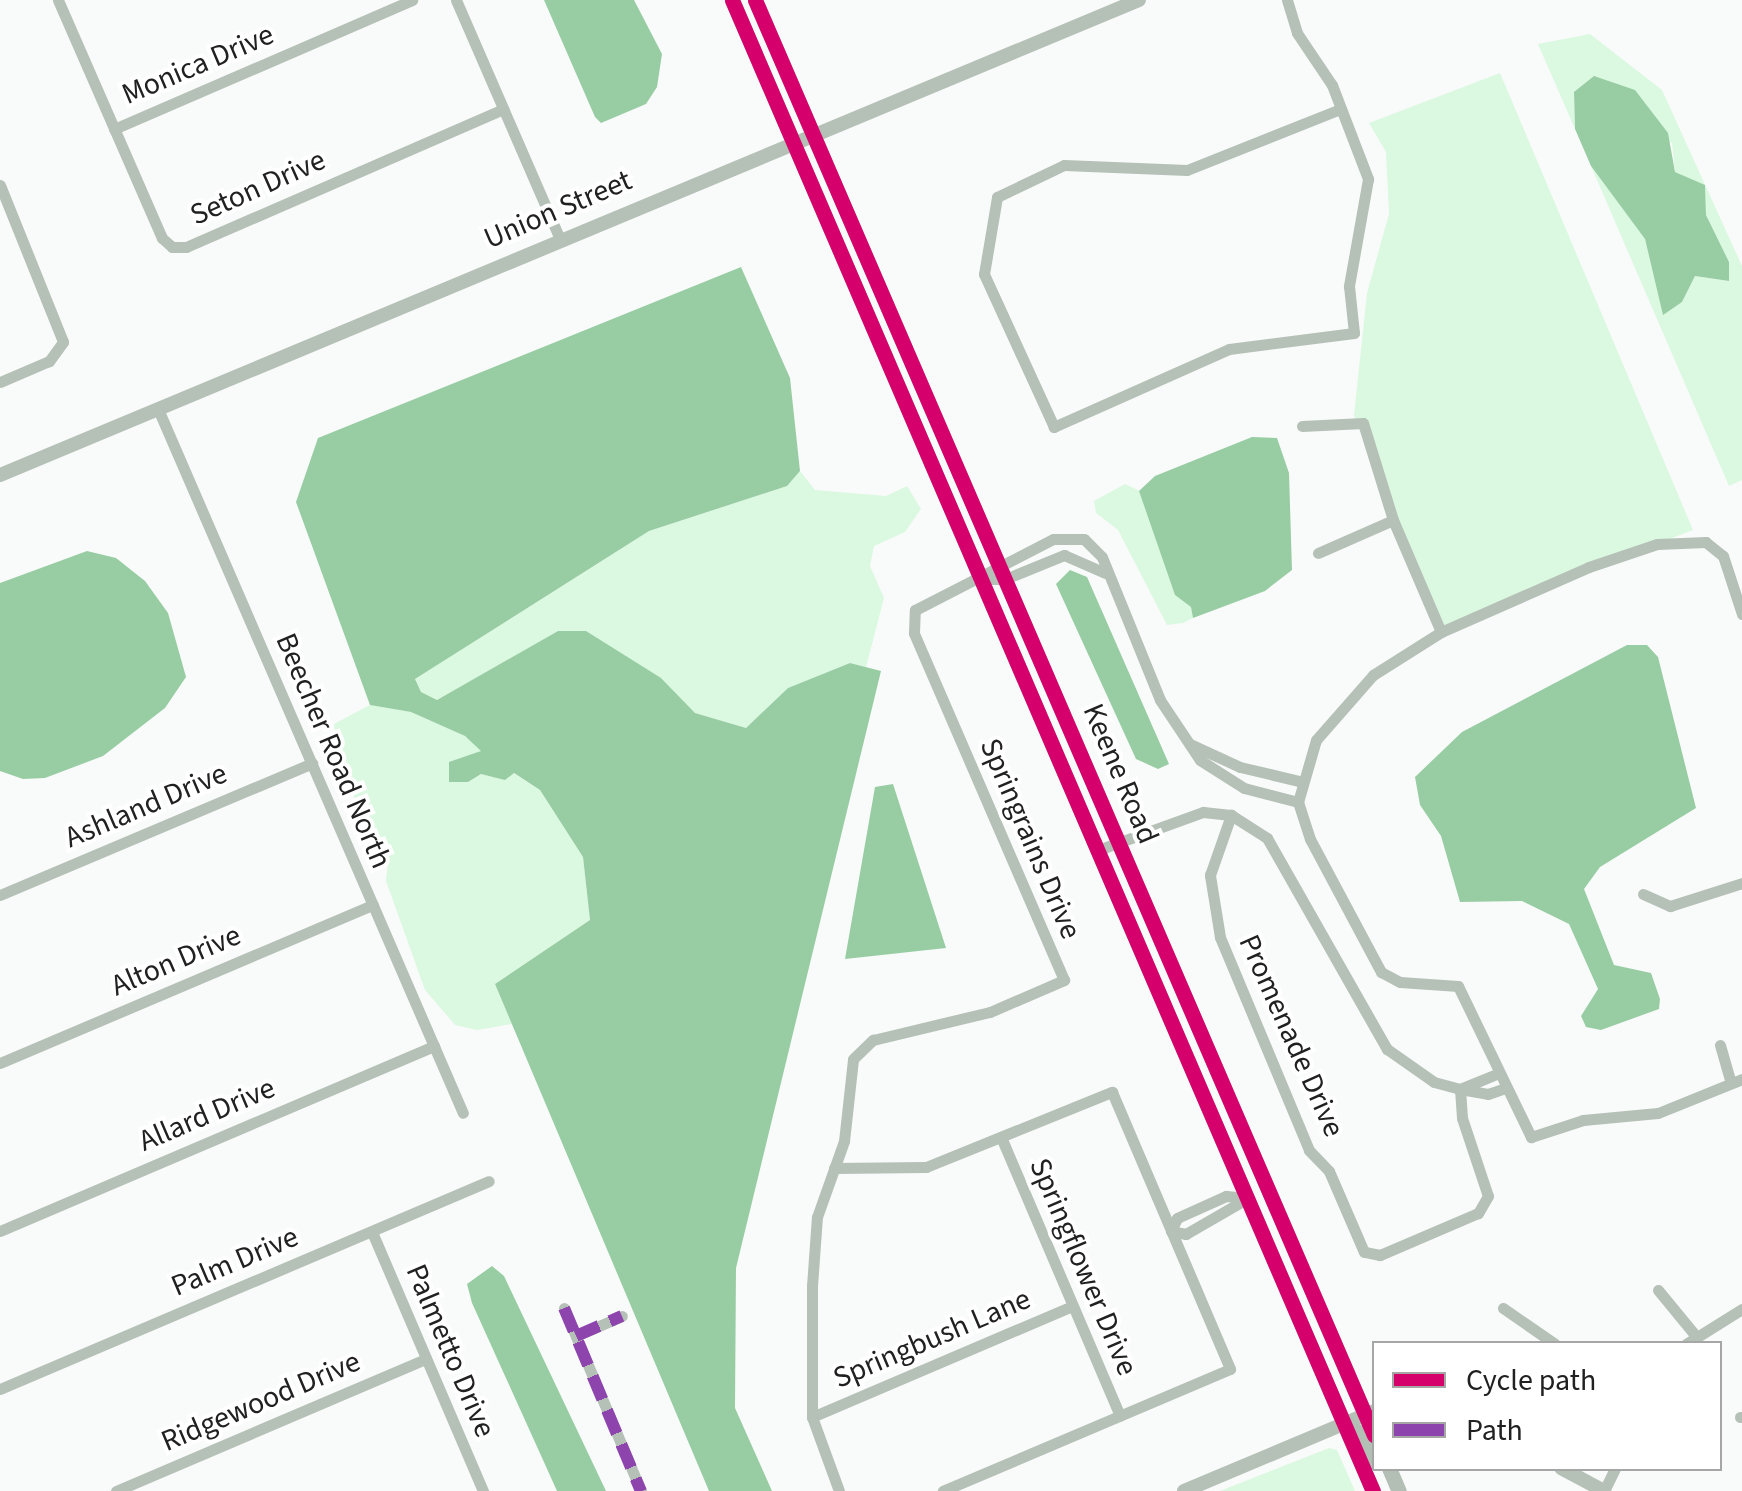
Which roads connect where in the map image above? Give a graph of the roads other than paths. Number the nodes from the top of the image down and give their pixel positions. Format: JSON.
{"nodes":[{"id":1,"x":412,"y":0,"type":"edge"},
{"id":2,"x":456,"y":0,"type":"edge"},
{"id":3,"x":732,"y":0,"type":"edge"},
{"id":4,"x":742,"y":0,"type":"edge"},
{"id":5,"x":756,"y":0,"type":"edge"},
{"id":6,"x":1139,"y":0,"type":"edge"},
{"id":7,"x":1287,"y":0,"type":"edge"},
{"id":8,"x":63,"y":2,"type":"edge"},
{"id":9,"x":503,"y":108,"type":"junction"},
{"id":10,"x":1340,"y":109,"type":"junction"},
{"id":11,"x":114,"y":129,"type":"junction"},
{"id":12,"x":814,"y":135,"type":"junction"},
{"id":13,"x":793,"y":144,"type":"junction"},
{"id":14,"x":0,"y":185,"type":"edge"},
{"id":15,"x":560,"y":239,"type":"junction"},
{"id":16,"x":892,"y":318,"type":"junction"},
{"id":17,"x":0,"y":382,"type":"edge"},
{"id":18,"x":158,"y":409,"type":"junction"},
{"id":19,"x":1302,"y":426,"type":"dead end"},
{"id":20,"x":1,"y":471,"type":"edge"},
{"id":21,"x":1392,"y":520,"type":"junction"},
{"id":22,"x":1318,"y":552,"type":"dead end"},
{"id":23,"x":998,"y":562,"type":"junction"},
{"id":24,"x":1108,"y":576,"type":"junction"},
{"id":25,"x":981,"y":579,"type":"junction"},
{"id":26,"x":1006,"y":579,"type":"junction"},
{"id":27,"x":1742,"y":614,"type":"edge"},
{"id":28,"x":1441,"y":632,"type":"junction"},
{"id":29,"x":1190,"y":744,"type":"junction"},
{"id":30,"x":312,"y":763,"type":"junction"},
{"id":31,"x":1259,"y":772,"type":"junction"},
{"id":32,"x":1299,"y":781,"type":"junction"},
{"id":33,"x":1254,"y":791,"type":"junction"},
{"id":34,"x":1298,"y":802,"type":"junction"},
{"id":35,"x":1231,"y":814,"type":"junction"},
{"id":36,"x":1119,"y":841,"type":"junction"},
{"id":37,"x":1098,"y":850,"type":"junction"},
{"id":38,"x":1742,"y":883,"type":"edge"},
{"id":39,"x":1643,"y":894,"type":"dead end"},
{"id":40,"x":0,"y":895,"type":"edge"},
{"id":41,"x":372,"y":905,"type":"junction"},
{"id":42,"x":1720,"y":1045,"type":"dead end"},
{"id":43,"x":434,"y":1046,"type":"junction"},
{"id":44,"x":0,"y":1063,"type":"edge"},
{"id":45,"x":1499,"y":1073,"type":"junction"},
{"id":46,"x":1736,"y":1080,"type":"edge"},
{"id":47,"x":1506,"y":1088,"type":"junction"},
{"id":48,"x":1460,"y":1089,"type":"junction"},
{"id":49,"x":463,"y":1112,"type":"dead end"},
{"id":50,"x":1001,"y":1137,"type":"junction"},
{"id":51,"x":834,"y":1168,"type":"junction"},
{"id":52,"x":490,"y":1181,"type":"dead end"},
{"id":53,"x":1248,"y":1198,"type":"junction"},
{"id":54,"x":0,"y":1231,"type":"edge"},
{"id":55,"x":1171,"y":1231,"type":"junction"},
{"id":56,"x":372,"y":1232,"type":"junction"},
{"id":57,"x":1268,"y":1246,"type":"junction"},
{"id":58,"x":1658,"y":1290,"type":"dead end"},
{"id":59,"x":1072,"y":1306,"type":"junction"},
{"id":60,"x":564,"y":1308,"type":"dead end"},
{"id":61,"x":1503,"y":1308,"type":"dead end"},
{"id":62,"x":1742,"y":1309,"type":"edge"},
{"id":63,"x":622,"y":1316,"type":"dead end"},
{"id":64,"x":576,"y":1336,"type":"junction"},
{"id":65,"x":1691,"y":1339,"type":"edge"},
{"id":66,"x":1551,"y":1341,"type":"edge"},
{"id":67,"x":426,"y":1359,"type":"junction"},
{"id":68,"x":0,"y":1390,"type":"edge"},
{"id":69,"x":1370,"y":1412,"type":"edge"},
{"id":70,"x":1120,"y":1416,"type":"junction"},
{"id":71,"x":812,"y":1417,"type":"junction"},
{"id":72,"x":1344,"y":1422,"type":"junction"},
{"id":73,"x":1372,"y":1456,"type":"edge"},
{"id":74,"x":1567,"y":1471,"type":"edge"},
{"id":75,"x":478,"y":1489,"type":"edge"},
{"id":76,"x":116,"y":1491,"type":"edge"},
{"id":77,"x":641,"y":1491,"type":"edge"},
{"id":78,"x":839,"y":1491,"type":"edge"},
{"id":79,"x":944,"y":1491,"type":"edge"},
{"id":80,"x":1184,"y":1491,"type":"edge"},
{"id":81,"x":1373,"y":1491,"type":"edge"},
{"id":82,"x":1604,"y":1491,"type":"edge"}],
"edges":[{"from":1,"to":11,"type":"street","name":"Monica Drive"},
{"from":2,"to":9,"type":"street"},
{"from":3,"to":13,"type":"main road","name":"Keene Road"},
{"from":4,"to":12,"type":"main road"},
{"from":5,"to":12,"type":"main road","name":"Keene Road"},
{"from":6,"to":12,"type":"street","name":"Union Street"},
{"from":7,"to":10,"type":"street"},
{"from":8,"to":11,"type":"street","name":"Seton Drive"},
{"from":9,"to":11,"type":"street","name":"Seton Drive"},
{"from":9,"to":15,"type":"street"},
{"from":10,"to":10,"type":"street"},
{"from":12,"to":13,"type":"street","name":"Union Street"},
{"from":12,"to":16,"type":"main road","name":"Keene Road"},
{"from":13,"to":15,"type":"street","name":"Union Street"},
{"from":13,"to":16,"type":"main road"},
{"from":13,"to":25,"type":"main road","name":"Keene Road"},
{"from":14,"to":17,"type":"street"},
{"from":15,"to":18,"type":"street","name":"Union Street"},
{"from":16,"to":23,"type":"main road","name":"Keene Road"},
{"from":18,"to":20,"type":"street","name":"Union Street"},
{"from":18,"to":30,"type":"street","name":"Beecher Road North"},
{"from":19,"to":21,"type":"street"},
{"from":21,"to":22,"type":"street"},
{"from":21,"to":28,"type":"street"},
{"from":23,"to":24,"type":"street"},
{"from":23,"to":25,"type":"street"},
{"from":23,"to":26,"type":"main road","name":"Keene Road"},
{"from":24,"to":26,"type":"street"},
{"from":24,"to":29,"type":"street"},
{"from":25,"to":26,"type":"street"},
{"from":25,"to":37,"type":"main road","name":"Keene Road"},
{"from":25,"to":51,"type":"street","name":"Springrains Drive"},
{"from":26,"to":36,"type":"main road","name":"Keene Road"},
{"from":27,"to":28,"type":"street"},
{"from":28,"to":32,"type":"street"},
{"from":29,"to":31,"type":"street"},
{"from":29,"to":33,"type":"street"},
{"from":30,"to":40,"type":"street","name":"Ashland Drive"},
{"from":30,"to":41,"type":"street","name":"Beecher Road North"},
{"from":31,"to":32,"type":"street"},
{"from":31,"to":33,"type":"street"},
{"from":32,"to":34,"type":"street"},
{"from":33,"to":34,"type":"street"},
{"from":34,"to":45,"type":"street"},
{"from":35,"to":36,"type":"street"},
{"from":35,"to":48,"type":"street"},
{"from":35,"to":48,"type":"street","name":"Promenade Drive"},
{"from":36,"to":37,"type":"street"},
{"from":36,"to":69,"type":"main road","name":"Keene Road"},
{"from":37,"to":53,"type":"main road","name":"Keene Road"},
{"from":38,"to":39,"type":"street"},
{"from":41,"to":43,"type":"street","name":"Beecher Road North"},
{"from":41,"to":44,"type":"street","name":"Alton Drive"},
{"from":42,"to":46,"type":"street"},
{"from":43,"to":49,"type":"street","name":"Beecher Road North"},
{"from":43,"to":54,"type":"street","name":"Allard Drive"},
{"from":45,"to":47,"type":"street"},
{"from":45,"to":48,"type":"street"},
{"from":46,"to":47,"type":"street"},
{"from":47,"to":48,"type":"street"},
{"from":50,"to":51,"type":"street"},
{"from":50,"to":55,"type":"street"},
{"from":50,"to":59,"type":"street","name":"Springflower Drive"},
{"from":51,"to":71,"type":"street","name":"Springrains Drive"},
{"from":52,"to":56,"type":"street","name":"Palm Drive"},
{"from":53,"to":55,"type":"street"},
{"from":53,"to":55,"type":"street"},
{"from":53,"to":57,"type":"main road","name":"Keene Road"},
{"from":55,"to":70,"type":"street"},
{"from":56,"to":67,"type":"street","name":"Palmetto Drive"},
{"from":56,"to":68,"type":"street","name":"Palm Drive"},
{"from":57,"to":69,"type":"main road"},
{"from":57,"to":72,"type":"main road","name":"Keene Road"},
{"from":58,"to":65,"type":"street"},
{"from":59,"to":70,"type":"street","name":"Springflower Drive"},
{"from":59,"to":71,"type":"street","name":"Springbush Lane"},
{"from":60,"to":64,"type":"street"},
{"from":61,"to":66,"type":"street"},
{"from":62,"to":65,"type":"street"},
{"from":63,"to":64,"type":"street"},
{"from":64,"to":77,"type":"street"},
{"from":67,"to":75,"type":"street","name":"Palmetto Drive"},
{"from":67,"to":76,"type":"street","name":"Ridgewood Drive"},
{"from":69,"to":72,"type":"street"},
{"from":70,"to":79,"type":"street"},
{"from":71,"to":78,"type":"street","name":"Springrains Drive"},
{"from":72,"to":73,"type":"main road"},
{"from":72,"to":80,"type":"street"},
{"from":72,"to":81,"type":"main road","name":"Keene Road"},
{"from":74,"to":82,"type":"street"}]}
